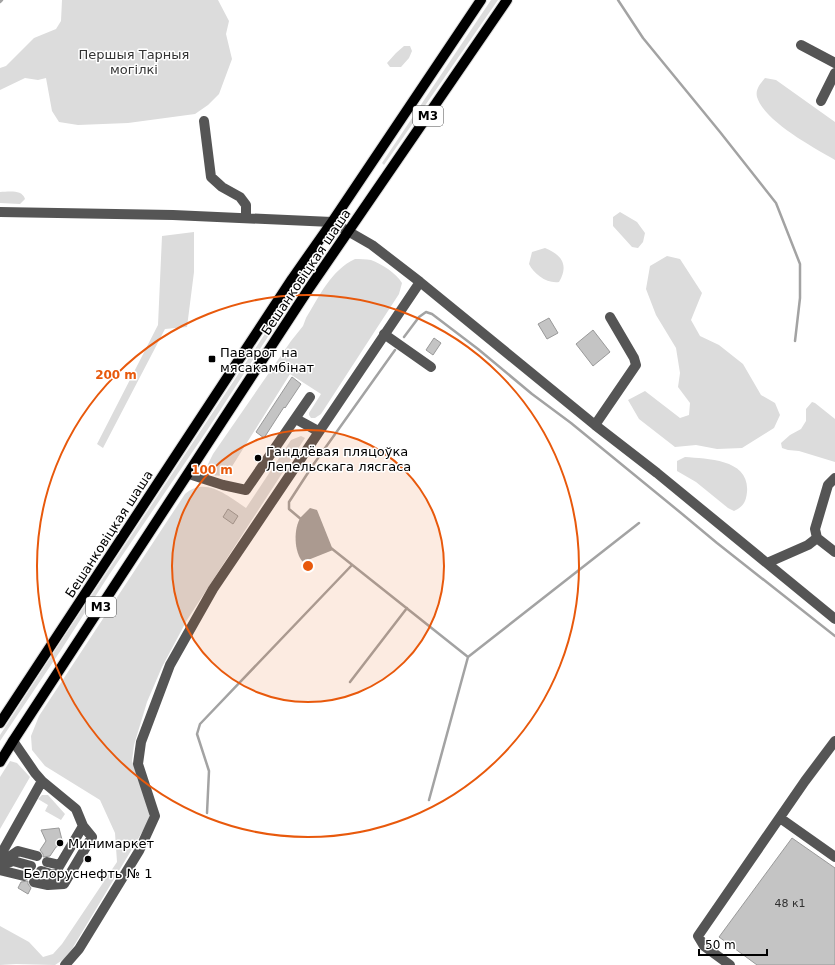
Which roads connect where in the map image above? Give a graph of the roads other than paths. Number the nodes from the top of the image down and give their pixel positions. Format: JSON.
{"nodes":[{"id":1,"x":481,"y":0,"type":"edge"},
{"id":2,"x":507,"y":0,"type":"edge"},
{"id":3,"x":801,"y":45,"type":"dead end"},
{"id":4,"x":835,"y":63,"type":"edge"},
{"id":5,"x":835,"y":73,"type":"edge"},
{"id":6,"x":821,"y":101,"type":"dead end"},
{"id":7,"x":204,"y":121,"type":"dead end"},
{"id":8,"x":0,"y":212,"type":"edge"},
{"id":9,"x":246,"y":218,"type":"junction"},
{"id":10,"x":332,"y":222,"type":"junction"},
{"id":11,"x":349,"y":231,"type":"junction"},
{"id":12,"x":420,"y":282,"type":"junction"},
{"id":13,"x":610,"y":317,"type":"dead end"},
{"id":14,"x":384,"y":334,"type":"junction"},
{"id":15,"x":431,"y":367,"type":"dead end"},
{"id":16,"x":310,"y":397,"type":"dead end"},
{"id":17,"x":296,"y":419,"type":"junction"},
{"id":18,"x":595,"y":425,"type":"junction"},
{"id":19,"x":318,"y":431,"type":"junction"},
{"id":20,"x":189,"y":474,"type":"junction"},
{"id":21,"x":835,"y":478,"type":"edge"},
{"id":22,"x":817,"y":538,"type":"junction"},
{"id":23,"x":835,"y":552,"type":"edge"},
{"id":24,"x":767,"y":563,"type":"junction"},
{"id":25,"x":835,"y":619,"type":"edge"},
{"id":26,"x":0,"y":723,"type":"edge"},
{"id":27,"x":13,"y":741,"type":"junction"},
{"id":28,"x":835,"y":741,"type":"edge"},
{"id":29,"x":0,"y":762,"type":"edge"},
{"id":30,"x":42,"y":781,"type":"junction"},
{"id":31,"x":780,"y":818,"type":"junction"},
{"id":32,"x":83,"y":826,"type":"junction"},
{"id":33,"x":0,"y":856,"type":"edge"},
{"id":34,"x":37,"y":856,"type":"dead end"},
{"id":35,"x":835,"y":857,"type":"edge"},
{"id":36,"x":47,"y":862,"type":"dead end"},
{"id":37,"x":0,"y":864,"type":"edge"},
{"id":38,"x":60,"y":864,"type":"junction"},
{"id":39,"x":31,"y":866,"type":"dead end"},
{"id":40,"x":0,"y":870,"type":"edge"},
{"id":41,"x":41,"y":872,"type":"dead end"},
{"id":42,"x":54,"y":875,"type":"junction"},
{"id":43,"x":24,"y":876,"type":"dead end"},
{"id":44,"x":34,"y":882,"type":"dead end"},
{"id":45,"x":48,"y":886,"type":"junction"},
{"id":46,"x":717,"y":961,"type":"edge"},
{"id":47,"x":65,"y":965,"type":"edge"},
{"id":48,"x":730,"y":965,"type":"edge"}],
"edges":[{"from":1,"to":10,"type":"main road","name":"Бешанковіцкая шаша","number":"М3"},
{"from":2,"to":11,"type":"main road","name":"Бешанковіцкая шаша","number":"М3"},
{"from":3,"to":4,"type":"street"},
{"from":5,"to":6,"type":"street"},
{"from":7,"to":9,"type":"street"},
{"from":8,"to":9,"type":"street"},
{"from":9,"to":10,"type":"street"},
{"from":10,"to":11,"type":"street"},
{"from":10,"to":26,"type":"main road","name":"Бешанковіцкая шаша","number":"М3"},
{"from":11,"to":12,"type":"street"},
{"from":11,"to":20,"type":"main road","name":"Бешанковіцкая шаша","number":"М3"},
{"from":12,"to":14,"type":"street"},
{"from":12,"to":18,"type":"street"},
{"from":13,"to":18,"type":"street"},
{"from":14,"to":15,"type":"street"},
{"from":14,"to":19,"type":"street"},
{"from":16,"to":17,"type":"street"},
{"from":17,"to":19,"type":"street"},
{"from":17,"to":20,"type":"street"},
{"from":18,"to":24,"type":"street"},
{"from":19,"to":47,"type":"street"},
{"from":20,"to":27,"type":"main road","name":"Бешанковіцкая шаша","number":"М3"},
{"from":21,"to":22,"type":"street"},
{"from":22,"to":23,"type":"street"},
{"from":22,"to":24,"type":"street"},
{"from":24,"to":25,"type":"street"},
{"from":27,"to":29,"type":"main road","name":"Бешанковіцкая шаша","number":"М3"},
{"from":27,"to":30,"type":"street"},
{"from":28,"to":31,"type":"street"},
{"from":30,"to":32,"type":"street"},
{"from":30,"to":33,"type":"street"},
{"from":31,"to":35,"type":"street"},
{"from":31,"to":46,"type":"street"},
{"from":32,"to":38,"type":"street"},
{"from":32,"to":45,"type":"street"},
{"from":34,"to":37,"type":"street"},
{"from":36,"to":38,"type":"street"},
{"from":37,"to":39,"type":"street"},
{"from":38,"to":42,"type":"street"},
{"from":40,"to":43,"type":"street"},
{"from":41,"to":42,"type":"street"},
{"from":42,"to":45,"type":"street"},
{"from":44,"to":45,"type":"street"},
{"from":46,"to":48,"type":"street"}]}
